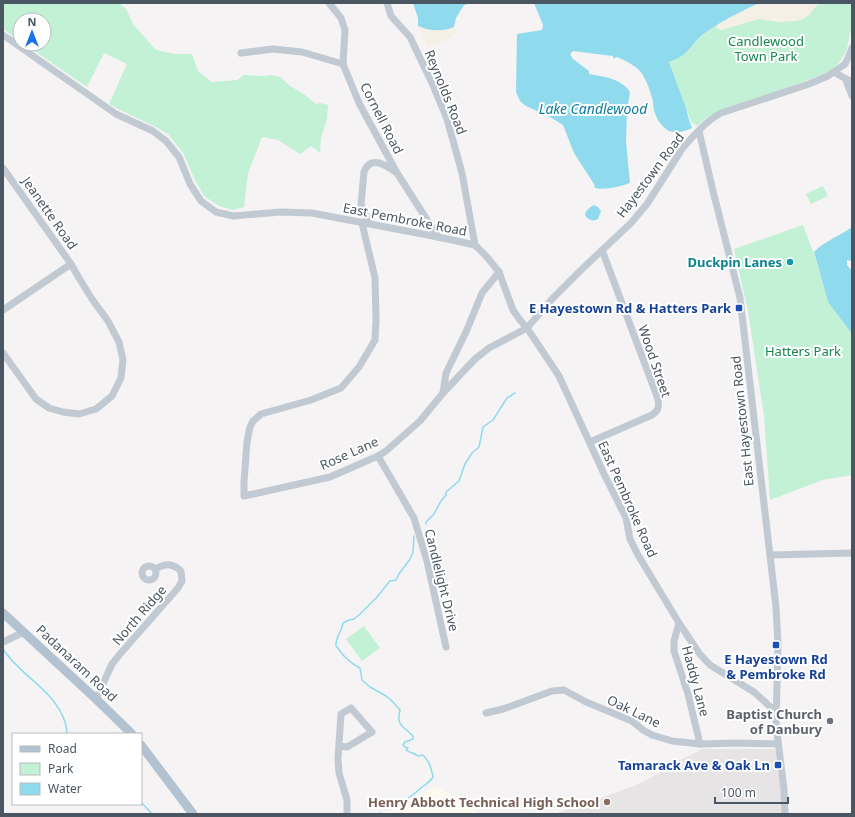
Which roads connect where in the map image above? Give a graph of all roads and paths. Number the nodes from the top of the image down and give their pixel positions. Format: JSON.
{"nodes":[{"id":1,"x":329,"y":3,"type":"edge"},
{"id":2,"x":387,"y":3,"type":"edge"},
{"id":3,"x":3,"y":35,"type":"edge"},
{"id":4,"x":852,"y":48,"type":"edge"},
{"id":5,"x":240,"y":53,"type":"dead end"},
{"id":6,"x":343,"y":64,"type":"junction"},
{"id":7,"x":834,"y":72,"type":"junction"},
{"id":8,"x":849,"y":80,"type":"edge"},
{"id":9,"x":852,"y":96,"type":"edge"},
{"id":10,"x":699,"y":131,"type":"junction"},
{"id":11,"x":3,"y":168,"type":"edge"},
{"id":12,"x":397,"y":172,"type":"junction"},
{"id":13,"x":365,"y":223,"type":"junction"},
{"id":14,"x":438,"y":237,"type":"junction"},
{"id":15,"x":475,"y":245,"type":"junction"},
{"id":16,"x":602,"y":250,"type":"junction"},
{"id":17,"x":71,"y":264,"type":"junction"},
{"id":18,"x":499,"y":272,"type":"junction"},
{"id":19,"x":3,"y":310,"type":"edge"},
{"id":20,"x":526,"y":328,"type":"junction"},
{"id":21,"x":3,"y":353,"type":"edge"},
{"id":22,"x":443,"y":393,"type":"junction"},
{"id":23,"x":590,"y":442,"type":"junction"},
{"id":24,"x":378,"y":456,"type":"junction"},
{"id":25,"x":852,"y":553,"type":"edge"},
{"id":26,"x":770,"y":556,"type":"junction"},
{"id":27,"x":155,"y":570,"type":"dead end"},
{"id":28,"x":3,"y":613,"type":"edge"},
{"id":29,"x":679,"y":623,"type":"junction"},
{"id":30,"x":20,"y":634,"type":"junction"},
{"id":31,"x":3,"y":642,"type":"edge"},
{"id":32,"x":446,"y":647,"type":"dead end"},
{"id":33,"x":96,"y":699,"type":"junction"},
{"id":34,"x":776,"y":712,"type":"junction"},
{"id":35,"x":486,"y":713,"type":"dead end"},
{"id":36,"x":131,"y":733,"type":"edge"},
{"id":37,"x":700,"y":744,"type":"junction"},
{"id":38,"x":778,"y":744,"type":"junction"},
{"id":39,"x":142,"y":746,"type":"edge"},
{"id":40,"x":339,"y":746,"type":"junction"},
{"id":41,"x":193,"y":814,"type":"edge"},
{"id":42,"x":347,"y":814,"type":"edge"},
{"id":43,"x":785,"y":814,"type":"edge"}],
"edges":[{"from":1,"to":6,"type":"street","name":"Cornell Road"},
{"from":2,"to":15,"type":"street","name":"Reynolds Road"},
{"from":3,"to":13,"type":"street","name":"East Pembroke Road"},
{"from":4,"to":7,"type":"street","name":"Hayestown Road"},
{"from":5,"to":6,"type":"street"},
{"from":6,"to":12,"type":"street","name":"Cornell Road"},
{"from":7,"to":8,"type":"street"},
{"from":7,"to":10,"type":"street","name":"Hayestown Road"},
{"from":8,"to":9,"type":"street"},
{"from":10,"to":16,"type":"street","name":"Hayestown Road"},
{"from":10,"to":26,"type":"street","name":"East Hayestown Road"},
{"from":11,"to":17,"type":"street","name":"Jeanette Road"},
{"from":12,"to":13,"type":"street"},
{"from":12,"to":14,"type":"street","name":"Cornell Road"},
{"from":13,"to":14,"type":"street","name":"East Pembroke Road"},
{"from":13,"to":24,"type":"street","name":"Rose Lane"},
{"from":14,"to":15,"type":"street","name":"East Pembroke Road"},
{"from":15,"to":18,"type":"street","name":"East Pembroke Road"},
{"from":16,"to":20,"type":"street","name":"Hayestown Road"},
{"from":16,"to":23,"type":"street","name":"Wood Street"},
{"from":17,"to":19,"type":"street","name":"Jeanette Road"},
{"from":17,"to":21,"type":"street"},
{"from":18,"to":20,"type":"street","name":"East Pembroke Road"},
{"from":18,"to":22,"type":"street"},
{"from":20,"to":22,"type":"street","name":"Rose Lane"},
{"from":20,"to":23,"type":"street","name":"East Pembroke Road"},
{"from":22,"to":24,"type":"street","name":"Rose Lane"},
{"from":23,"to":29,"type":"street","name":"East Pembroke Road"},
{"from":24,"to":32,"type":"street","name":"Candlelight Drive"},
{"from":25,"to":26,"type":"street"},
{"from":26,"to":34,"type":"street","name":"East Hayestown Road"},
{"from":27,"to":33,"type":"street","name":"North Ridge"},
{"from":28,"to":30,"type":"main road","name":"Padanaram Road"},
{"from":29,"to":34,"type":"street","name":"East Pembroke Road"},
{"from":29,"to":37,"type":"street","name":"Haddy Lane"},
{"from":30,"to":31,"type":"street"},
{"from":30,"to":33,"type":"main road","name":"Padanaram Road"},
{"from":33,"to":36,"type":"main road","name":"Padanaram Road"},
{"from":34,"to":38,"type":"street","name":"East Hayestown Road"},
{"from":35,"to":37,"type":"street","name":"Oak Lane"},
{"from":37,"to":38,"type":"street","name":"Oak Lane"},
{"from":38,"to":43,"type":"street","name":"East Hayestown Road"},
{"from":39,"to":41,"type":"main road"},
{"from":40,"to":40,"type":"street"},
{"from":40,"to":42,"type":"street"}]}
